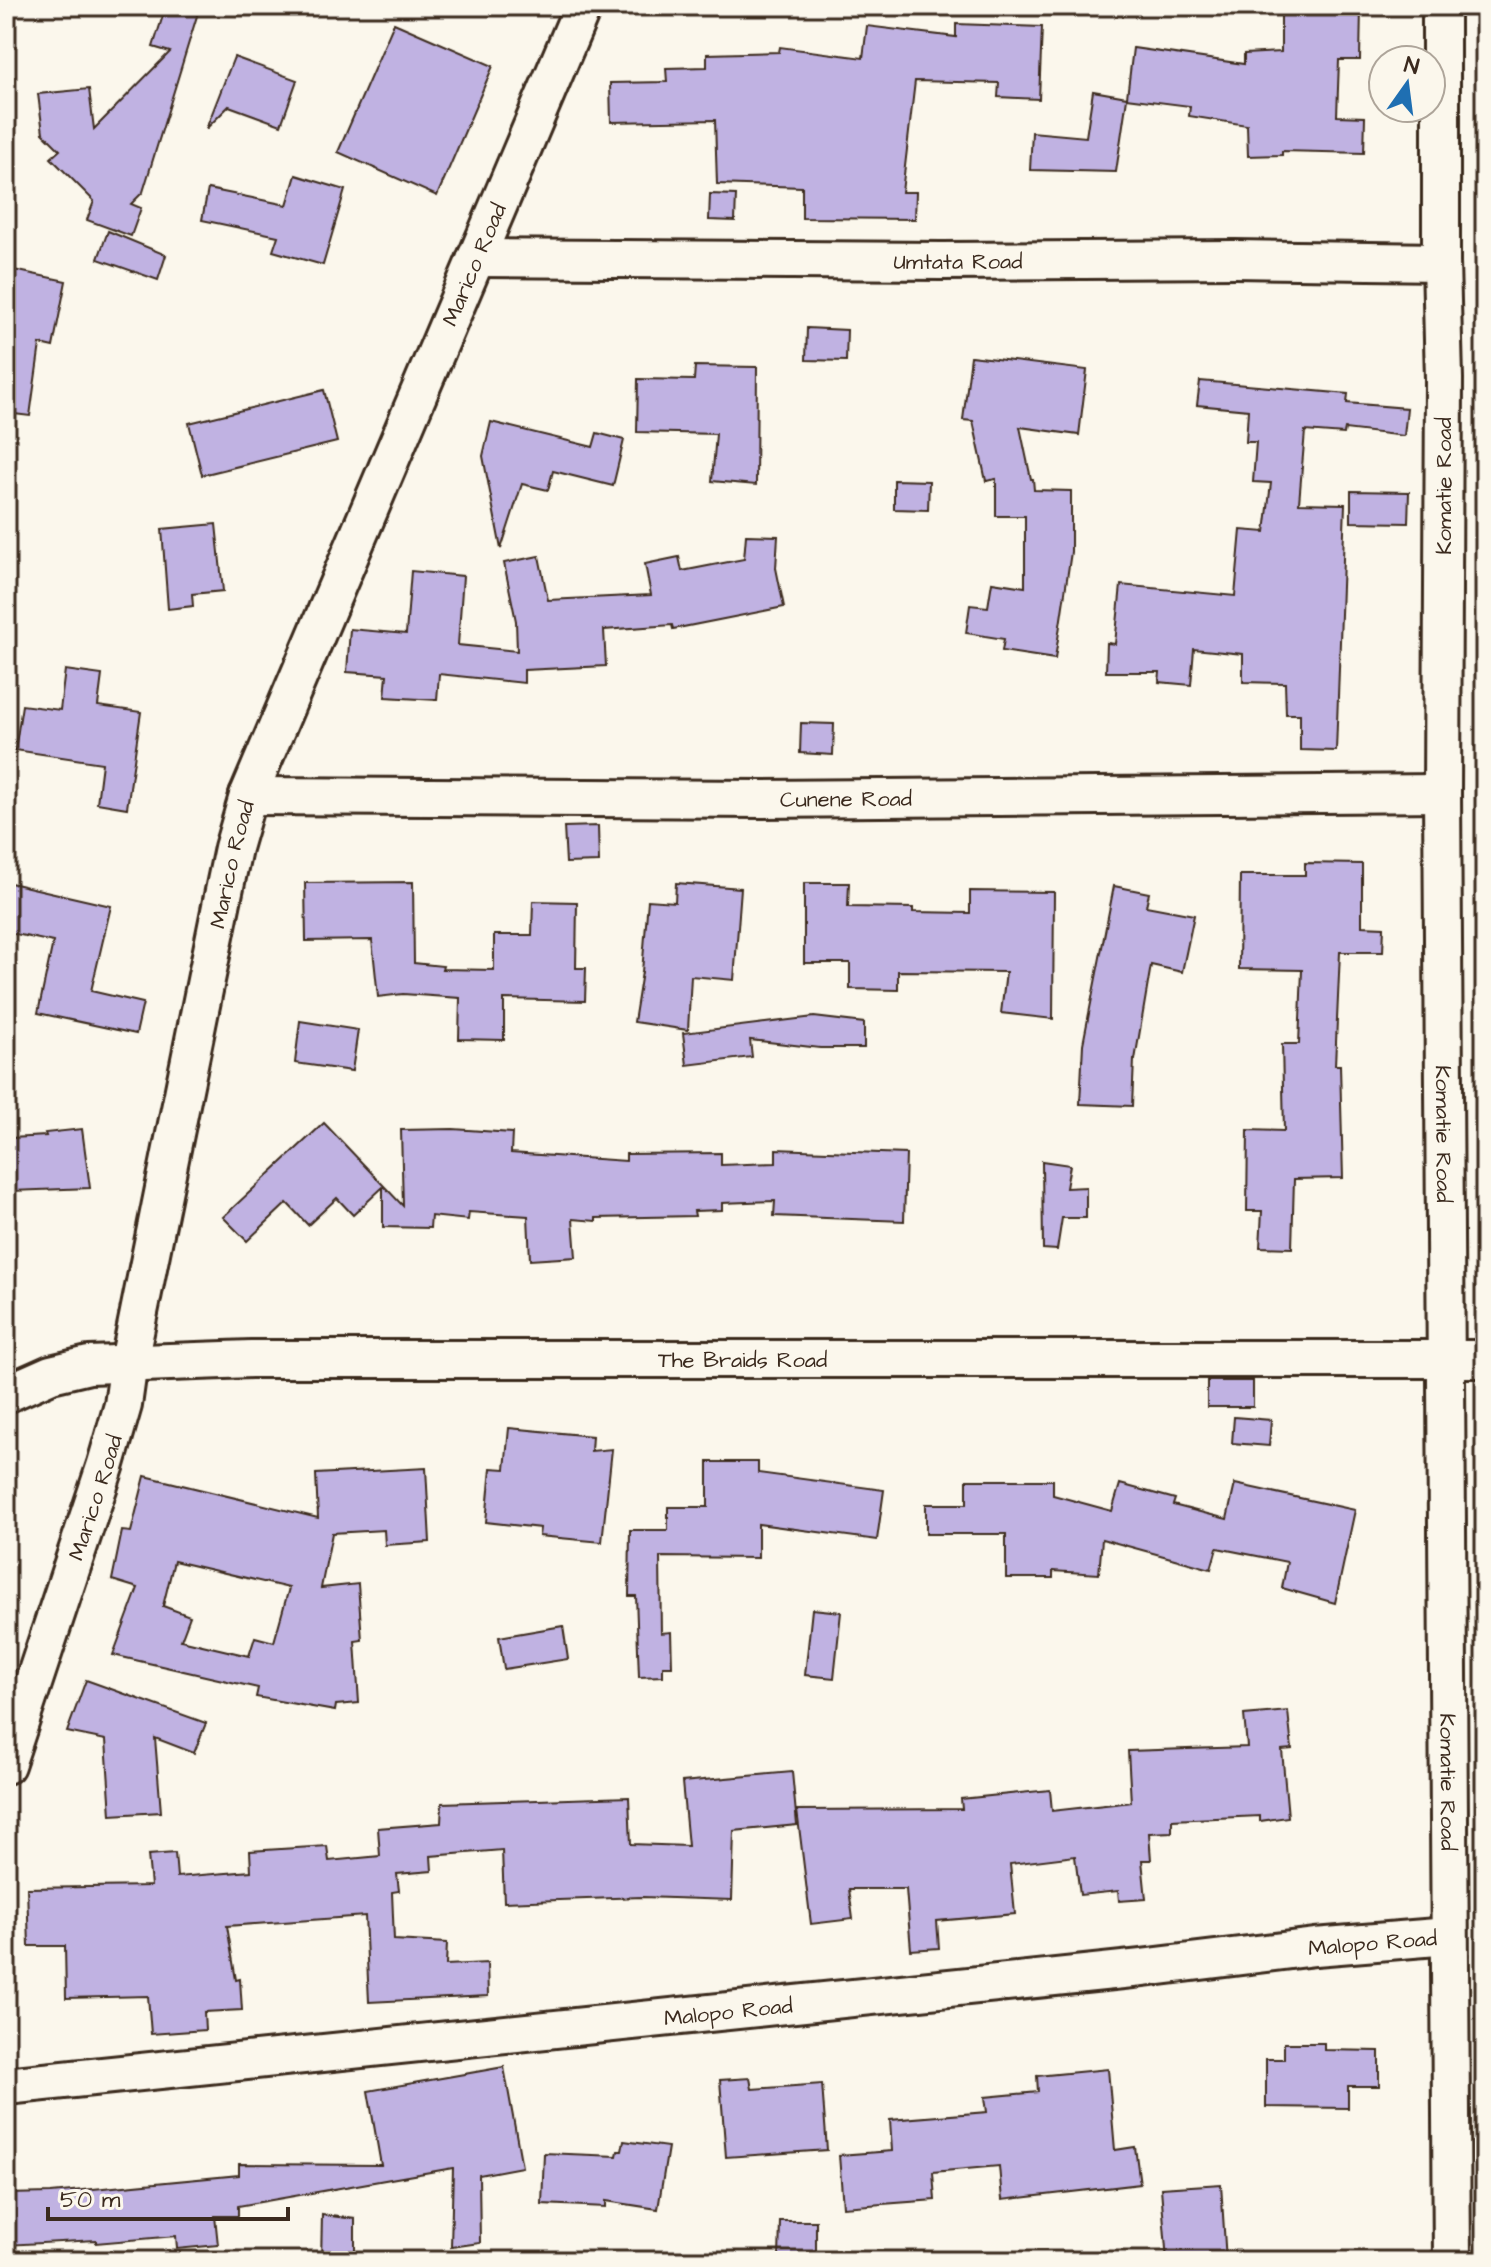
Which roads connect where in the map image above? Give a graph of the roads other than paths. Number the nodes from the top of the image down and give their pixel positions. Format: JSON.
{"nodes":[{"id":1,"x":583,"y":6,"type":"edge"},
{"id":2,"x":1441,"y":6,"type":"edge"},
{"id":3,"x":476,"y":258,"type":"junction"},
{"id":4,"x":1441,"y":262,"type":"junction"},
{"id":5,"x":1442,"y":793,"type":"junction"},
{"id":6,"x":248,"y":796,"type":"junction"},
{"id":7,"x":1446,"y":1359,"type":"junction"},
{"id":8,"x":1485,"y":1359,"type":"edge"},
{"id":9,"x":129,"y":1362,"type":"junction"},
{"id":10,"x":6,"y":1394,"type":"edge"},
{"id":11,"x":6,"y":1765,"type":"edge"},
{"id":12,"x":1449,"y":1936,"type":"junction"},
{"id":13,"x":6,"y":2086,"type":"edge"},
{"id":14,"x":1452,"y":2261,"type":"edge"}],
"edges":[{"from":1,"to":3,"type":"street","name":"Marico Road"},
{"from":2,"to":4,"type":"street","name":"Komatie Road"},
{"from":3,"to":4,"type":"street","name":"Umtata Road"},
{"from":3,"to":6,"type":"street","name":"Marico Road"},
{"from":4,"to":5,"type":"street","name":"Komatie Road"},
{"from":5,"to":6,"type":"street","name":"Cunene Road"},
{"from":5,"to":7,"type":"street","name":"Komatie Road"},
{"from":6,"to":9,"type":"street","name":"Marico Road"},
{"from":7,"to":8,"type":"street","name":"The Braids Road"},
{"from":7,"to":9,"type":"street","name":"The Braids Road"},
{"from":7,"to":12,"type":"street","name":"Komatie Road"},
{"from":9,"to":10,"type":"street","name":"The Braids Road"},
{"from":9,"to":11,"type":"street","name":"Marico Road"},
{"from":12,"to":13,"type":"street","name":"Malopo Road"},
{"from":12,"to":14,"type":"street","name":"Komatie Road"}]}
